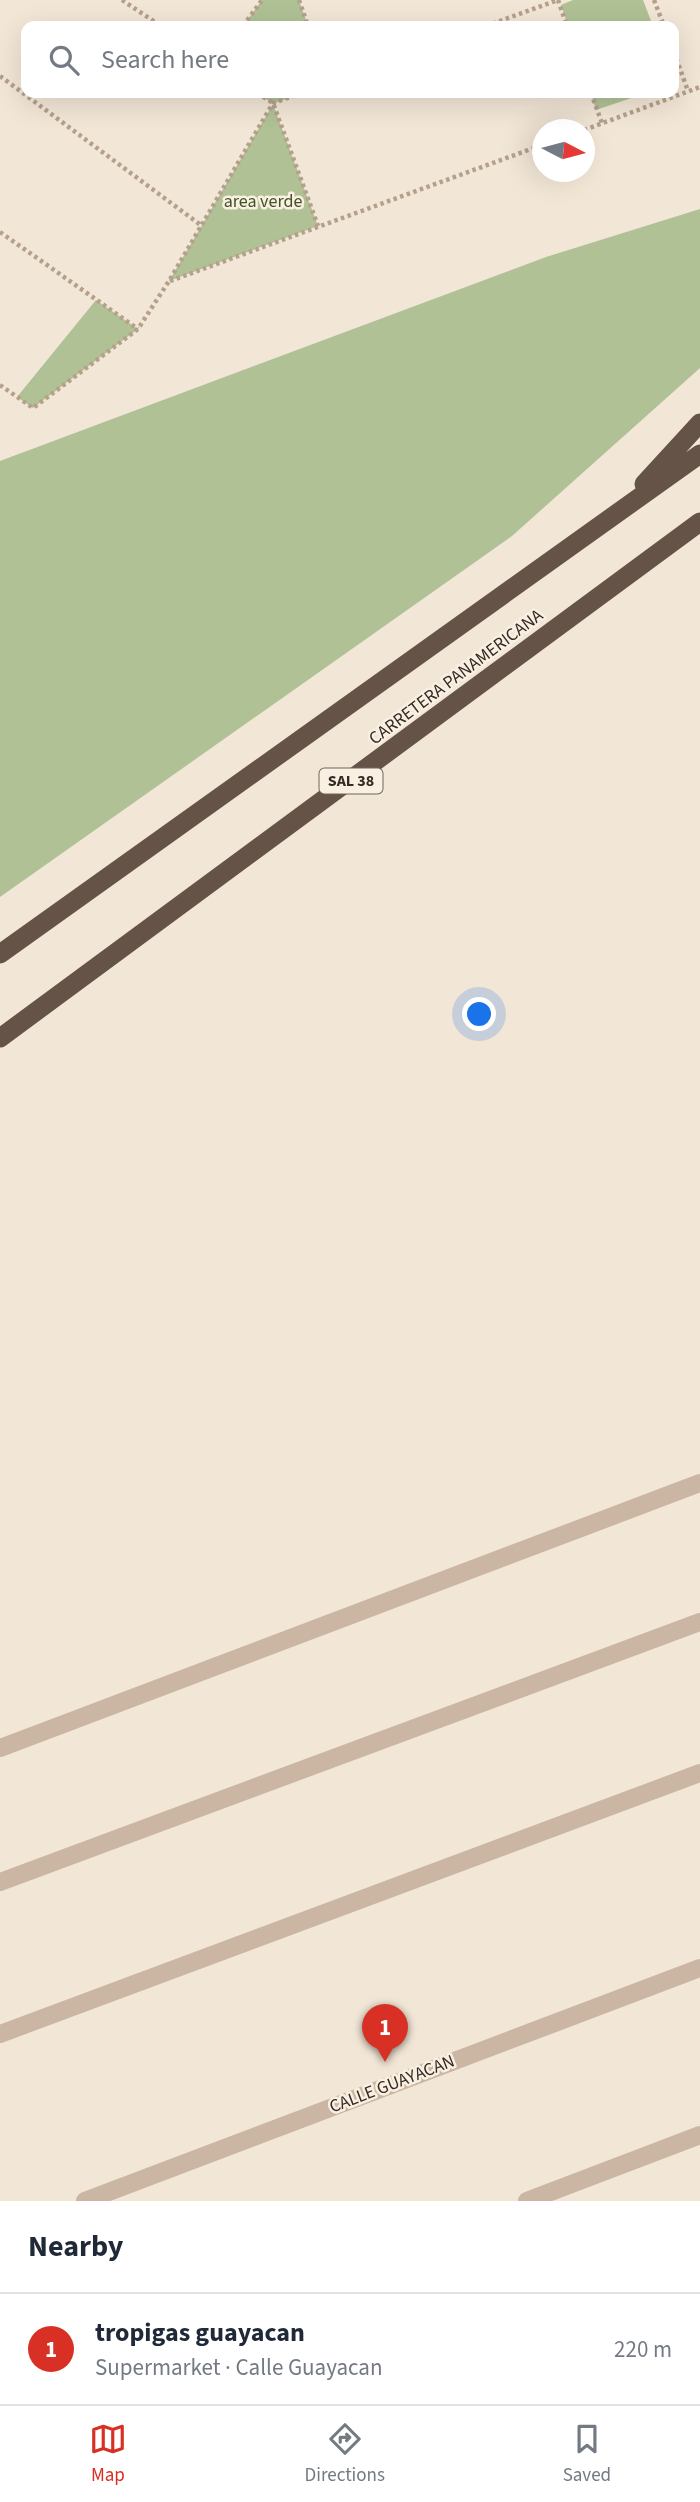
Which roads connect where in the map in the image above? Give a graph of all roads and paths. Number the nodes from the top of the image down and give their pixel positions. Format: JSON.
{"nodes":[{"id":1,"x":122,"y":0,"type":"edge"},
{"id":2,"x":262,"y":0,"type":"edge"},
{"id":3,"x":299,"y":0,"type":"edge"},
{"id":4,"x":558,"y":0,"type":"edge"},
{"id":5,"x":654,"y":0,"type":"edge"},
{"id":6,"x":154,"y":21,"type":"edge"},
{"id":7,"x":247,"y":21,"type":"edge"},
{"id":8,"x":306,"y":21,"type":"edge"},
{"id":9,"x":500,"y":21,"type":"edge"},
{"id":10,"x":565,"y":21,"type":"edge"},
{"id":11,"x":662,"y":21,"type":"edge"},
{"id":12,"x":679,"y":66,"type":"edge"},
{"id":13,"x":0,"y":76,"type":"edge"},
{"id":14,"x":700,"y":87,"type":"edge"},
{"id":15,"x":688,"y":91,"type":"junction"},
{"id":16,"x":21,"y":92,"type":"edge"},
{"id":17,"x":679,"y":94,"type":"edge"},
{"id":18,"x":30,"y":98,"type":"edge"},
{"id":19,"x":265,"y":98,"type":"edge"},
{"id":20,"x":288,"y":98,"type":"edge"},
{"id":21,"x":593,"y":98,"type":"edge"},
{"id":22,"x":669,"y":98,"type":"edge"},
{"id":23,"x":273,"y":103,"type":"junction"},
{"id":24,"x":602,"y":123,"type":"junction"},
{"id":25,"x":595,"y":126,"type":"edge"},
{"id":26,"x":532,"y":149,"type":"edge"},
{"id":27,"x":202,"y":226,"type":"junction"},
{"id":28,"x":318,"y":226,"type":"junction"},
{"id":29,"x":0,"y":232,"type":"edge"},
{"id":30,"x":169,"y":281,"type":"junction"},
{"id":31,"x":138,"y":329,"type":"junction"},
{"id":32,"x":0,"y":385,"type":"edge"},
{"id":33,"x":700,"y":423,"type":"edge"},
{"id":34,"x":700,"y":454,"type":"edge"},
{"id":35,"x":620,"y":512,"type":"junction"},
{"id":36,"x":700,"y":522,"type":"edge"},
{"id":37,"x":700,"y":530,"type":"edge"},
{"id":38,"x":654,"y":556,"type":"junction"},
{"id":39,"x":0,"y":954,"type":"edge"},
{"id":40,"x":0,"y":1038,"type":"edge"},
{"id":41,"x":700,"y":1483,"type":"edge"},
{"id":42,"x":700,"y":1622,"type":"edge"},
{"id":43,"x":0,"y":1748,"type":"edge"},
{"id":44,"x":700,"y":1773,"type":"edge"},
{"id":45,"x":0,"y":1882,"type":"edge"},
{"id":46,"x":700,"y":1968,"type":"edge"},
{"id":47,"x":0,"y":2034,"type":"edge"},
{"id":48,"x":700,"y":2135,"type":"edge"},
{"id":49,"x":85,"y":2201,"type":"edge"},
{"id":50,"x":527,"y":2201,"type":"edge"}],
"edges":[{"from":1,"to":6,"type":"path"},
{"from":2,"to":7,"type":"path"},
{"from":3,"to":8,"type":"path"},
{"from":4,"to":9,"type":"path"},
{"from":4,"to":10,"type":"path"},
{"from":5,"to":11,"type":"path"},
{"from":12,"to":15,"type":"path"},
{"from":13,"to":16,"type":"path"},
{"from":14,"to":15,"type":"path"},
{"from":15,"to":17,"type":"path"},
{"from":18,"to":27,"type":"path"},
{"from":19,"to":23,"type":"path"},
{"from":20,"to":23,"type":"path"},
{"from":21,"to":24,"type":"path"},
{"from":22,"to":24,"type":"path"},
{"from":23,"to":27,"type":"path"},
{"from":23,"to":28,"type":"path"},
{"from":24,"to":25,"type":"path"},
{"from":26,"to":28,"type":"path"},
{"from":27,"to":30,"type":"path"},
{"from":28,"to":30,"type":"path"},
{"from":29,"to":31,"type":"path"},
{"from":30,"to":31,"type":"path"},
{"from":31,"to":32,"type":"path"},
{"from":33,"to":35,"type":"highway"},
{"from":34,"to":35,"type":"highway","name":"CARRETERA PANAMERICANA"},
{"from":35,"to":39,"type":"highway","name":"CARRETERA PANAMERICANA"},
{"from":36,"to":38,"type":"highway","name":"CARRETERA PANAMERICANA","number":"SAL 38"},
{"from":37,"to":38,"type":"highway"},
{"from":38,"to":40,"type":"highway","name":"CARRETERA PANAMERICANA","number":"SAL 38"},
{"from":41,"to":43,"type":"street"},
{"from":42,"to":45,"type":"street"},
{"from":44,"to":47,"type":"street"},
{"from":46,"to":49,"type":"street","name":"CALLE GUAYACAN"},
{"from":48,"to":50,"type":"street"}]}
